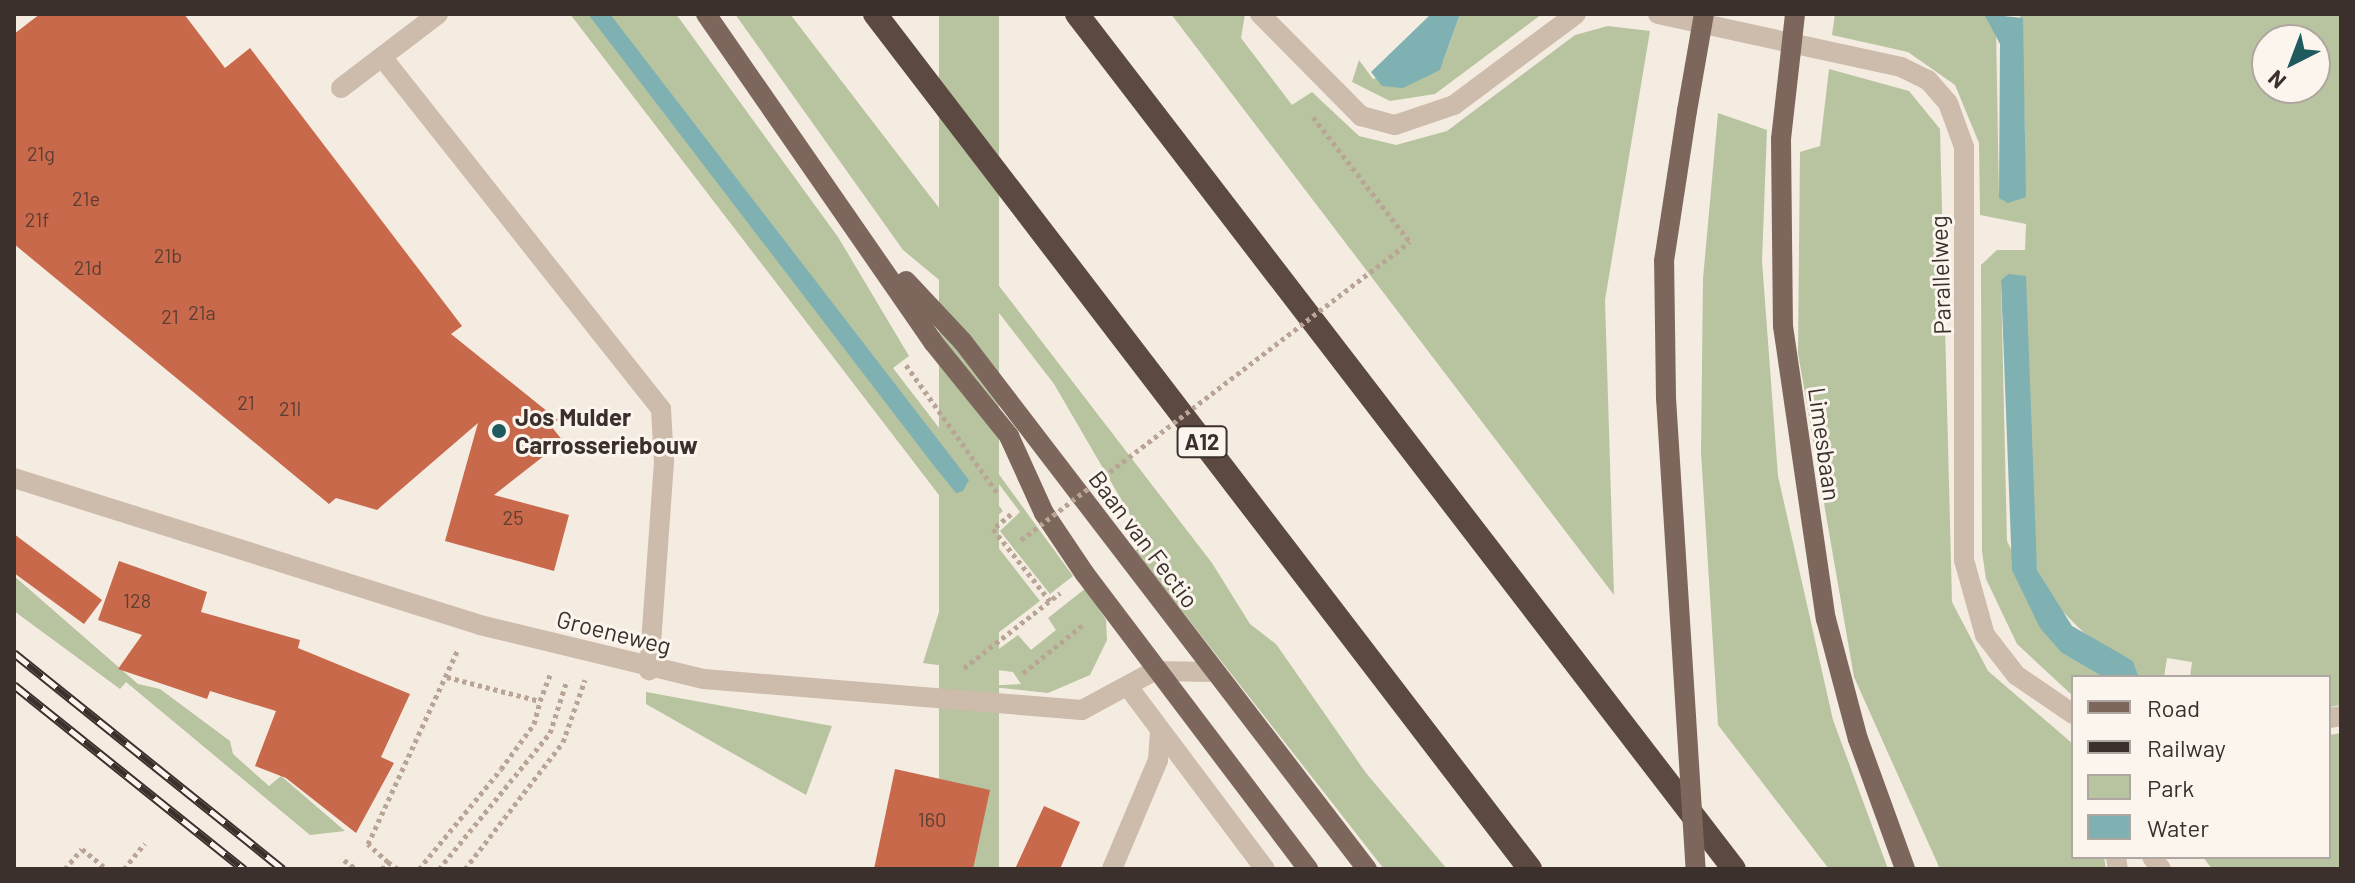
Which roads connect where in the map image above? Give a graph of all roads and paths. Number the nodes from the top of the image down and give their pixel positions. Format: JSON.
{"nodes":[{"id":1,"x":438,"y":14,"type":"edge"},
{"id":2,"x":706,"y":14,"type":"edge"},
{"id":3,"x":875,"y":14,"type":"edge"},
{"id":4,"x":1077,"y":14,"type":"edge"},
{"id":5,"x":1260,"y":14,"type":"edge"},
{"id":6,"x":1576,"y":14,"type":"edge"},
{"id":7,"x":1658,"y":14,"type":"edge"},
{"id":8,"x":1704,"y":14,"type":"edge"},
{"id":9,"x":1795,"y":14,"type":"edge"},
{"id":10,"x":382,"y":57,"type":"junction"},
{"id":11,"x":341,"y":88,"type":"dead end"},
{"id":12,"x":1308,"y":110,"type":"dead end"},
{"id":13,"x":873,"y":246,"type":"junction"},
{"id":14,"x":906,"y":365,"type":"dead end"},
{"id":15,"x":14,"y":478,"type":"edge"},
{"id":16,"x":1030,"y":552,"type":"dead end"},
{"id":17,"x":1058,"y":587,"type":"dead end"},
{"id":18,"x":1068,"y":599,"type":"dead end"},
{"id":19,"x":1050,"y":601,"type":"dead end"},
{"id":20,"x":1077,"y":610,"type":"dead end"},
{"id":21,"x":444,"y":643,"type":"dead end"},
{"id":22,"x":649,"y":670,"type":"junction"},
{"id":23,"x":1154,"y":671,"type":"junction"},
{"id":24,"x":1213,"y":672,"type":"junction"},
{"id":25,"x":447,"y":677,"type":"junction"},
{"id":26,"x":1017,"y":678,"type":"dead end"},
{"id":27,"x":585,"y":682,"type":"dead end"},
{"id":28,"x":1129,"y":688,"type":"junction"},
{"id":29,"x":540,"y":701,"type":"junction"},
{"id":30,"x":2071,"y":713,"type":"edge"},
{"id":31,"x":1160,"y":731,"type":"junction"},
{"id":32,"x":145,"y":843,"type":"dead end"},
{"id":33,"x":344,"y":860,"type":"dead end"},
{"id":34,"x":388,"y":862,"type":"junction"},
{"id":35,"x":65,"y":869,"type":"edge"},
{"id":36,"x":107,"y":869,"type":"edge"},
{"id":37,"x":124,"y":869,"type":"edge"},
{"id":38,"x":356,"y":869,"type":"edge"},
{"id":39,"x":382,"y":869,"type":"edge"},
{"id":40,"x":398,"y":869,"type":"edge"},
{"id":41,"x":419,"y":869,"type":"edge"},
{"id":42,"x":439,"y":869,"type":"edge"},
{"id":43,"x":465,"y":869,"type":"edge"},
{"id":44,"x":1112,"y":869,"type":"edge"},
{"id":45,"x":1265,"y":869,"type":"edge"},
{"id":46,"x":1308,"y":869,"type":"edge"},
{"id":47,"x":1367,"y":869,"type":"edge"},
{"id":48,"x":1530,"y":869,"type":"edge"},
{"id":49,"x":1696,"y":869,"type":"edge"},
{"id":50,"x":1734,"y":869,"type":"edge"},
{"id":51,"x":1905,"y":869,"type":"edge"}],
"edges":[{"from":1,"to":10,"type":"street"},
{"from":2,"to":13,"type":"main road","name":"Baan van Fectio"},
{"from":3,"to":48,"type":"highway","number":"A12"},
{"from":4,"to":50,"type":"highway"},
{"from":5,"to":6,"type":"street"},
{"from":7,"to":30,"type":"street","name":"Parallelweg"},
{"from":8,"to":49,"type":"main road","bridge":true},
{"from":9,"to":51,"type":"main road","name":"Limesbaan","bridge":true},
{"from":10,"to":11,"type":"street"},
{"from":10,"to":22,"type":"street"},
{"from":12,"to":16,"type":"path","bridge":true},
{"from":13,"to":23,"type":"main road","name":"Baan van Fectio"},
{"from":13,"to":24,"type":"main road","name":"Baan van Fectio"},
{"from":14,"to":19,"type":"path"},
{"from":15,"to":22,"type":"street","name":"Groeneweg"},
{"from":17,"to":18,"type":"path"},
{"from":20,"to":26,"type":"path"},
{"from":21,"to":25,"type":"path"},
{"from":22,"to":28,"type":"street","name":"Groeneweg"},
{"from":23,"to":24,"type":"street"},
{"from":23,"to":28,"type":"street","name":"Groeneweg"},
{"from":23,"to":46,"type":"main road","name":"Baan van Fectio"},
{"from":24,"to":47,"type":"main road","name":"Baan van Fectio"},
{"from":25,"to":29,"type":"path"},
{"from":25,"to":34,"type":"path"},
{"from":27,"to":43,"type":"path"},
{"from":28,"to":31,"type":"street"},
{"from":29,"to":41,"type":"path"},
{"from":29,"to":42,"type":"path"},
{"from":31,"to":44,"type":"street"},
{"from":31,"to":45,"type":"street"},
{"from":32,"to":37,"type":"path"},
{"from":33,"to":38,"type":"path"},
{"from":34,"to":39,"type":"path"},
{"from":34,"to":40,"type":"path"},
{"from":35,"to":36,"type":"path"}]}
